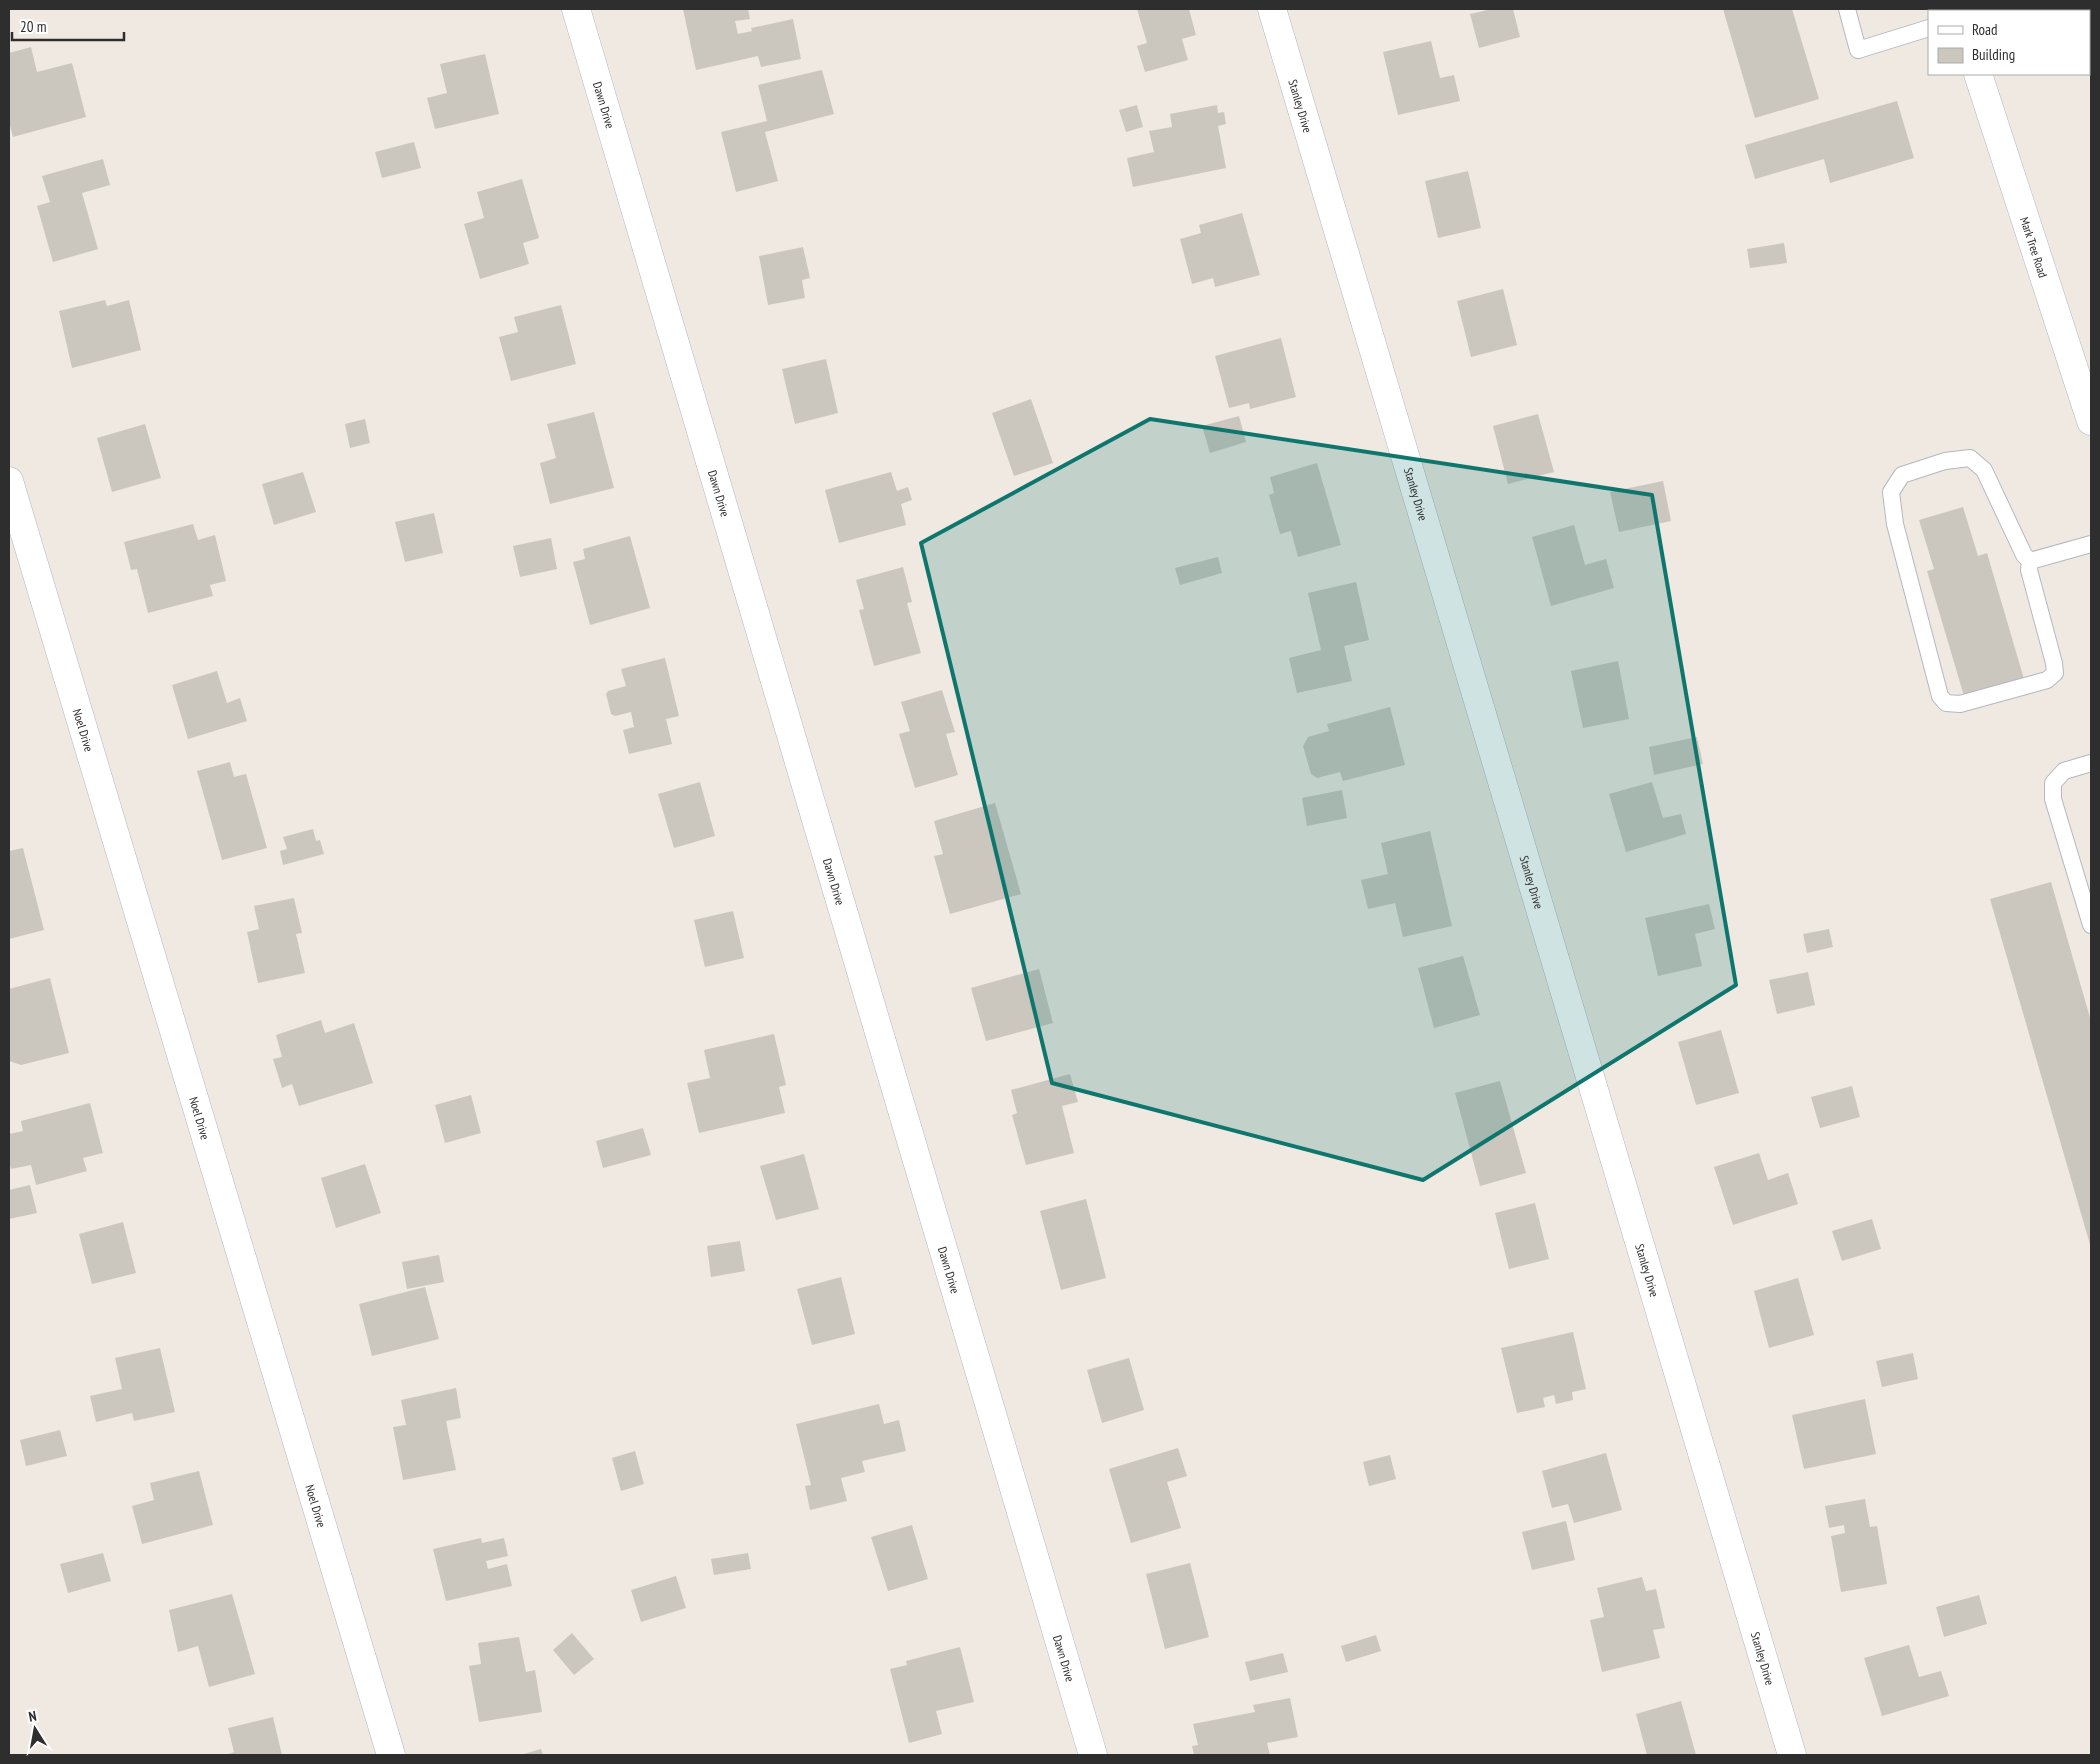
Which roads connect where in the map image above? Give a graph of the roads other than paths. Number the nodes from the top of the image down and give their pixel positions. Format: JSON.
{"nodes":[{"id":1,"x":576,"y":9,"type":"edge"},
{"id":2,"x":1272,"y":9,"type":"edge"},
{"id":3,"x":1847,"y":9,"type":"edge"},
{"id":4,"x":1928,"y":28,"type":"edge"},
{"id":5,"x":1978,"y":75,"type":"edge"},
{"id":6,"x":2091,"y":421,"type":"edge"},
{"id":7,"x":9,"y":481,"type":"edge"},
{"id":8,"x":2091,"y":544,"type":"edge"},
{"id":9,"x":2030,"y":561,"type":"junction"},
{"id":10,"x":2091,"y":763,"type":"edge"},
{"id":11,"x":2091,"y":925,"type":"edge"},
{"id":12,"x":391,"y":1755,"type":"edge"},
{"id":13,"x":1093,"y":1755,"type":"edge"},
{"id":14,"x":1792,"y":1755,"type":"edge"}],
"edges":[{"from":1,"to":13,"type":"street","name":"Dawn Drive"},
{"from":2,"to":14,"type":"street","name":"Stanley Drive"},
{"from":3,"to":4,"type":"lane"},
{"from":5,"to":6,"type":"street","name":"Mark Tree Road"},
{"from":7,"to":12,"type":"street","name":"Noel Drive"},
{"from":8,"to":9,"type":"lane"},
{"from":9,"to":9,"type":"lane"},
{"from":10,"to":11,"type":"lane"}]}
